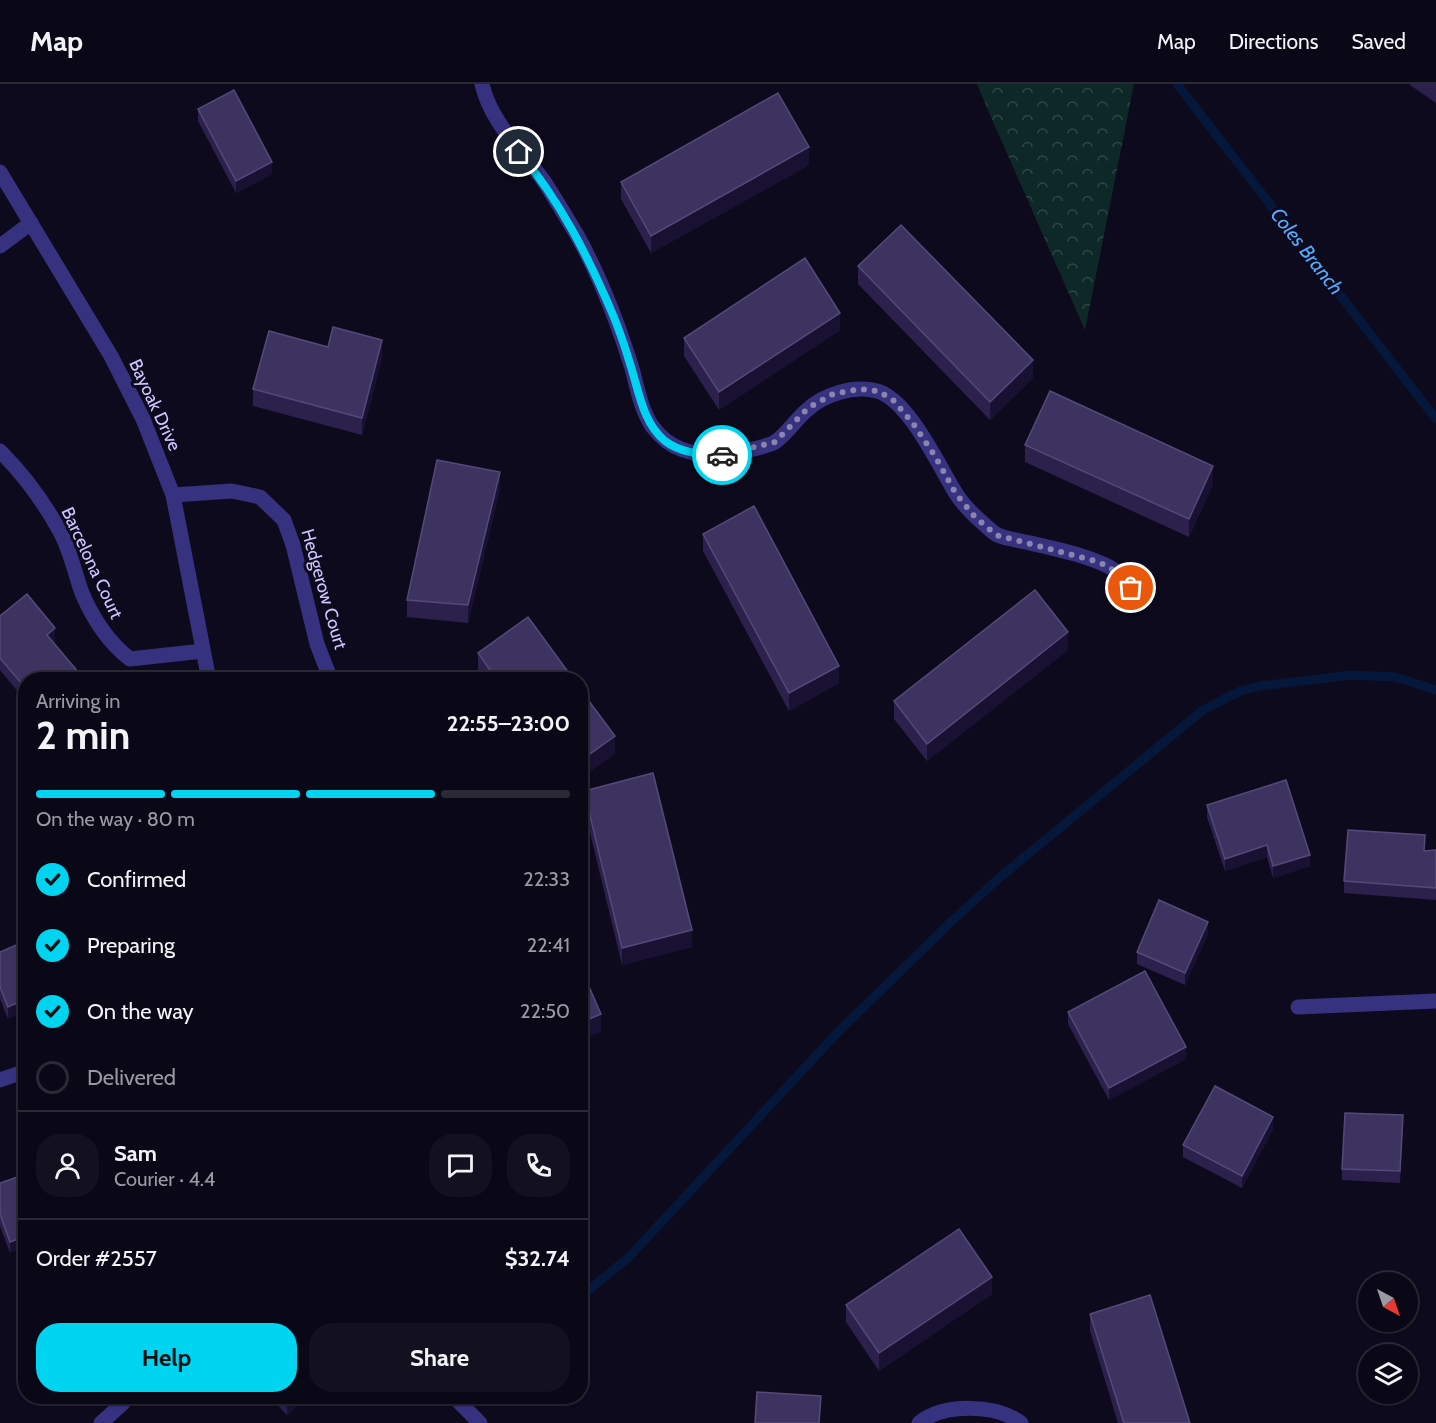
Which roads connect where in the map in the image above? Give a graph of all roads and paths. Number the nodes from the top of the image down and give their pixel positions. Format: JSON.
{"nodes":[{"id":1,"x":482,"y":84,"type":"edge"},
{"id":2,"x":0,"y":172,"type":"edge"},
{"id":3,"x":31,"y":223,"type":"junction"},
{"id":4,"x":0,"y":246,"type":"edge"},
{"id":5,"x":0,"y":451,"type":"edge"},
{"id":6,"x":173,"y":495,"type":"junction"},
{"id":7,"x":1137,"y":604,"type":"dead end"},
{"id":8,"x":203,"y":651,"type":"junction"},
{"id":9,"x":207,"y":672,"type":"edge"},
{"id":10,"x":328,"y":672,"type":"edge"},
{"id":11,"x":1436,"y":1002,"type":"edge"},
{"id":12,"x":1298,"y":1007,"type":"dead end"},
{"id":13,"x":18,"y":1074,"type":"edge"},
{"id":14,"x":0,"y":1080,"type":"edge"},
{"id":15,"x":122,"y":1404,"type":"edge"},
{"id":16,"x":461,"y":1404,"type":"edge"},
{"id":17,"x":101,"y":1423,"type":"edge"},
{"id":18,"x":480,"y":1423,"type":"edge"},
{"id":19,"x":919,"y":1423,"type":"edge"},
{"id":20,"x":1021,"y":1423,"type":"edge"}],
"edges":[{"from":1,"to":7,"type":"street"},
{"from":2,"to":3,"type":"street","name":"Bayoak Drive"},
{"from":3,"to":4,"type":"street"},
{"from":3,"to":6,"type":"street","name":"Bayoak Drive"},
{"from":5,"to":8,"type":"street","name":"Barcelona Court"},
{"from":6,"to":8,"type":"street","name":"Bayoak Drive"},
{"from":6,"to":10,"type":"street","name":"Hedgerow Court"},
{"from":8,"to":9,"type":"street","name":"Bayoak Drive"},
{"from":11,"to":12,"type":"street"},
{"from":13,"to":14,"type":"street"},
{"from":15,"to":17,"type":"street"},
{"from":16,"to":18,"type":"street"},
{"from":19,"to":20,"type":"street"}]}
